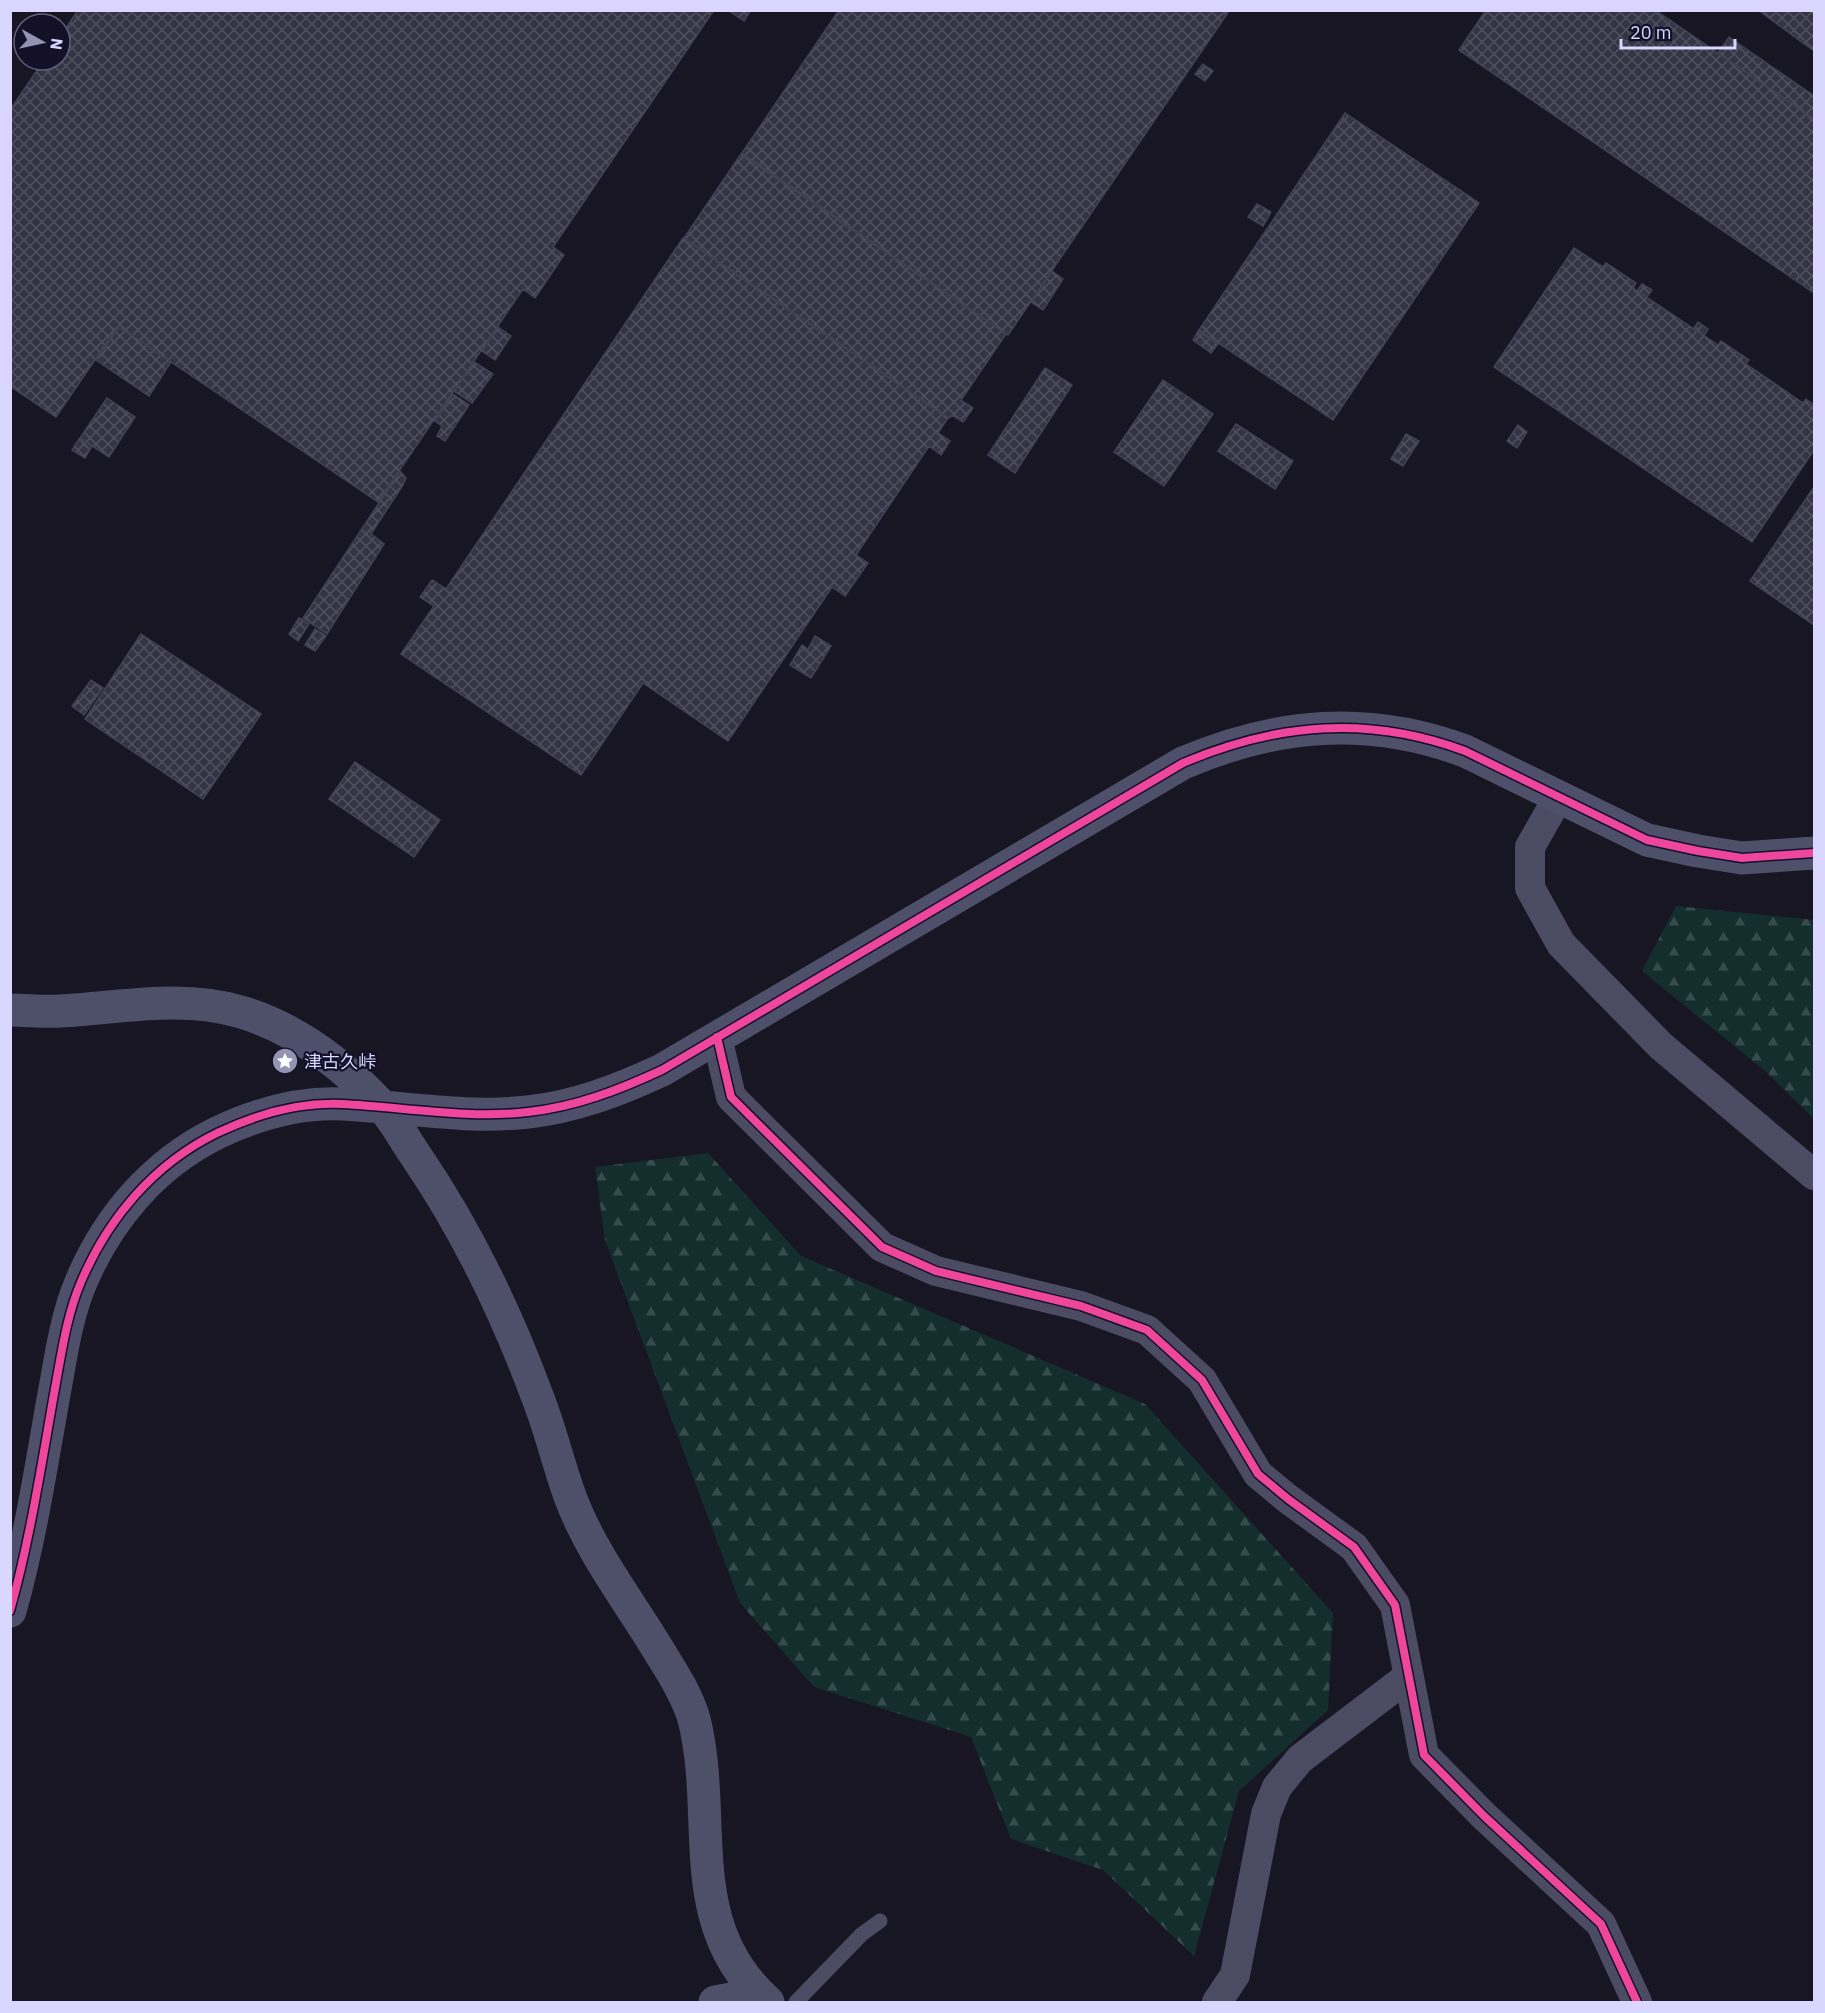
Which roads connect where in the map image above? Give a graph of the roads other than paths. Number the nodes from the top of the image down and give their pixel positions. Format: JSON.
{"nodes":[{"id":1,"x":1559,"y":796,"type":"junction"},
{"id":2,"x":1815,"y":852,"type":"edge"},
{"id":3,"x":10,"y":1010,"type":"edge"},
{"id":4,"x":717,"y":1037,"type":"junction"},
{"id":5,"x":382,"y":1106,"type":"junction"},
{"id":6,"x":1815,"y":1175,"type":"edge"},
{"id":7,"x":10,"y":1611,"type":"edge"},
{"id":8,"x":1409,"y":1676,"type":"junction"},
{"id":9,"x":880,"y":1921,"type":"dead end"},
{"id":10,"x":763,"y":1998,"type":"edge"},
{"id":11,"x":715,"y":2002,"type":"edge"},
{"id":12,"x":796,"y":2002,"type":"edge"},
{"id":13,"x":1217,"y":2002,"type":"edge"},
{"id":14,"x":1636,"y":2002,"type":"edge"}],
"edges":[{"from":1,"to":2,"type":"street"},
{"from":1,"to":4,"type":"street"},
{"from":1,"to":6,"type":"street"},
{"from":3,"to":5,"type":"street"},
{"from":4,"to":5,"type":"street"},
{"from":4,"to":8,"type":"street"},
{"from":5,"to":7,"type":"street"},
{"from":5,"to":10,"type":"street"},
{"from":8,"to":13,"type":"street"},
{"from":8,"to":14,"type":"street"},
{"from":9,"to":12,"type":"lane"},
{"from":10,"to":11,"type":"street"}]}
